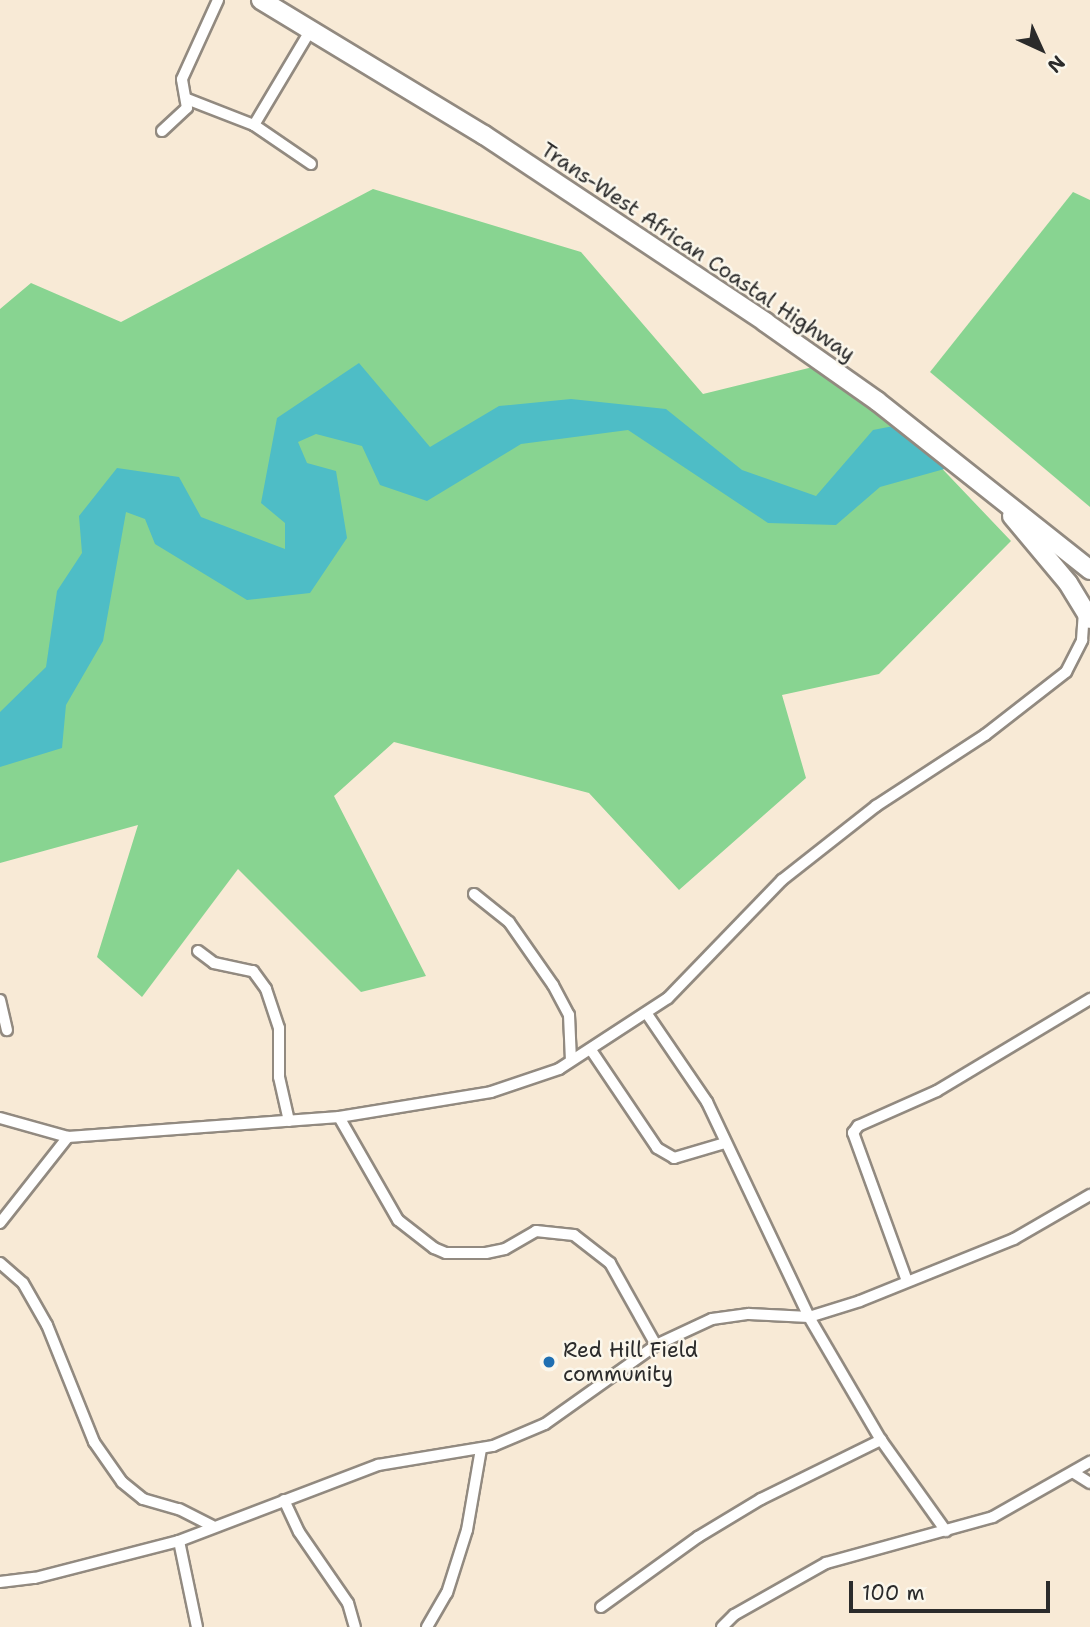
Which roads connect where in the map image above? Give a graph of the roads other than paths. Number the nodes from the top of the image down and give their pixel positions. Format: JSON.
{"nodes":[{"id":1,"x":218,"y":0,"type":"edge"},
{"id":2,"x":261,"y":0,"type":"edge"},
{"id":3,"x":310,"y":31,"type":"junction"},
{"id":4,"x":187,"y":99,"type":"junction"},
{"id":5,"x":254,"y":125,"type":"junction"},
{"id":6,"x":162,"y":131,"type":"dead end"},
{"id":7,"x":311,"y":164,"type":"dead end"},
{"id":8,"x":990,"y":489,"type":"junction"},
{"id":9,"x":1090,"y":570,"type":"edge"},
{"id":10,"x":1087,"y":614,"type":"edge"},
{"id":11,"x":474,"y":894,"type":"dead end"},
{"id":12,"x":198,"y":951,"type":"dead end"},
{"id":13,"x":1090,"y":999,"type":"edge"},
{"id":14,"x":0,"y":1000,"type":"edge"},
{"id":15,"x":647,"y":1014,"type":"junction"},
{"id":16,"x":7,"y":1030,"type":"dead end"},
{"id":17,"x":592,"y":1050,"type":"junction"},
{"id":18,"x":571,"y":1060,"type":"junction"},
{"id":19,"x":339,"y":1117,"type":"junction"},
{"id":20,"x":0,"y":1118,"type":"edge"},
{"id":21,"x":289,"y":1121,"type":"junction"},
{"id":22,"x":68,"y":1137,"type":"junction"},
{"id":23,"x":725,"y":1143,"type":"junction"},
{"id":24,"x":1090,"y":1195,"type":"edge"},
{"id":25,"x":0,"y":1223,"type":"edge"},
{"id":26,"x":0,"y":1263,"type":"edge"},
{"id":27,"x":907,"y":1280,"type":"junction"},
{"id":28,"x":809,"y":1317,"type":"junction"},
{"id":29,"x":656,"y":1345,"type":"junction"},
{"id":30,"x":881,"y":1440,"type":"junction"},
{"id":31,"x":481,"y":1449,"type":"junction"},
{"id":32,"x":1090,"y":1462,"type":"edge"},
{"id":33,"x":1074,"y":1473,"type":"junction"},
{"id":34,"x":1090,"y":1483,"type":"edge"},
{"id":35,"x":284,"y":1500,"type":"junction"},
{"id":36,"x":212,"y":1526,"type":"junction"},
{"id":37,"x":946,"y":1531,"type":"junction"},
{"id":38,"x":179,"y":1541,"type":"junction"},
{"id":39,"x":0,"y":1582,"type":"edge"},
{"id":40,"x":601,"y":1607,"type":"dead end"},
{"id":41,"x":197,"y":1627,"type":"edge"},
{"id":42,"x":355,"y":1627,"type":"edge"},
{"id":43,"x":427,"y":1627,"type":"edge"},
{"id":44,"x":722,"y":1627,"type":"edge"}],
"edges":[{"from":1,"to":4,"type":"street"},
{"from":2,"to":3,"type":"highway","name":"Trans-West African Coastal Highway"},
{"from":3,"to":5,"type":"street"},
{"from":3,"to":8,"type":"highway","name":"Trans-West African Coastal Highway"},
{"from":4,"to":5,"type":"street"},
{"from":4,"to":6,"type":"street"},
{"from":5,"to":7,"type":"street"},
{"from":8,"to":9,"type":"highway","name":"Trans-West African Coastal Highway"},
{"from":8,"to":10,"type":"highway"},
{"from":10,"to":15,"type":"street"},
{"from":11,"to":18,"type":"street"},
{"from":12,"to":21,"type":"street"},
{"from":13,"to":27,"type":"street"},
{"from":14,"to":16,"type":"street"},
{"from":15,"to":17,"type":"street"},
{"from":15,"to":23,"type":"street"},
{"from":17,"to":18,"type":"street"},
{"from":17,"to":23,"type":"street"},
{"from":18,"to":19,"type":"street"},
{"from":19,"to":21,"type":"street"},
{"from":19,"to":29,"type":"street"},
{"from":20,"to":22,"type":"street"},
{"from":21,"to":22,"type":"street"},
{"from":22,"to":25,"type":"street"},
{"from":23,"to":28,"type":"street"},
{"from":24,"to":27,"type":"street"},
{"from":26,"to":36,"type":"street"},
{"from":27,"to":28,"type":"street"},
{"from":28,"to":29,"type":"street"},
{"from":28,"to":30,"type":"street"},
{"from":29,"to":31,"type":"street"},
{"from":30,"to":37,"type":"street"},
{"from":30,"to":40,"type":"street"},
{"from":31,"to":35,"type":"street"},
{"from":31,"to":43,"type":"street"},
{"from":32,"to":33,"type":"street"},
{"from":33,"to":34,"type":"street"},
{"from":33,"to":37,"type":"street"},
{"from":35,"to":36,"type":"street"},
{"from":35,"to":42,"type":"street"},
{"from":36,"to":38,"type":"street"},
{"from":37,"to":44,"type":"street"},
{"from":38,"to":39,"type":"street"},
{"from":38,"to":41,"type":"street"}]}
